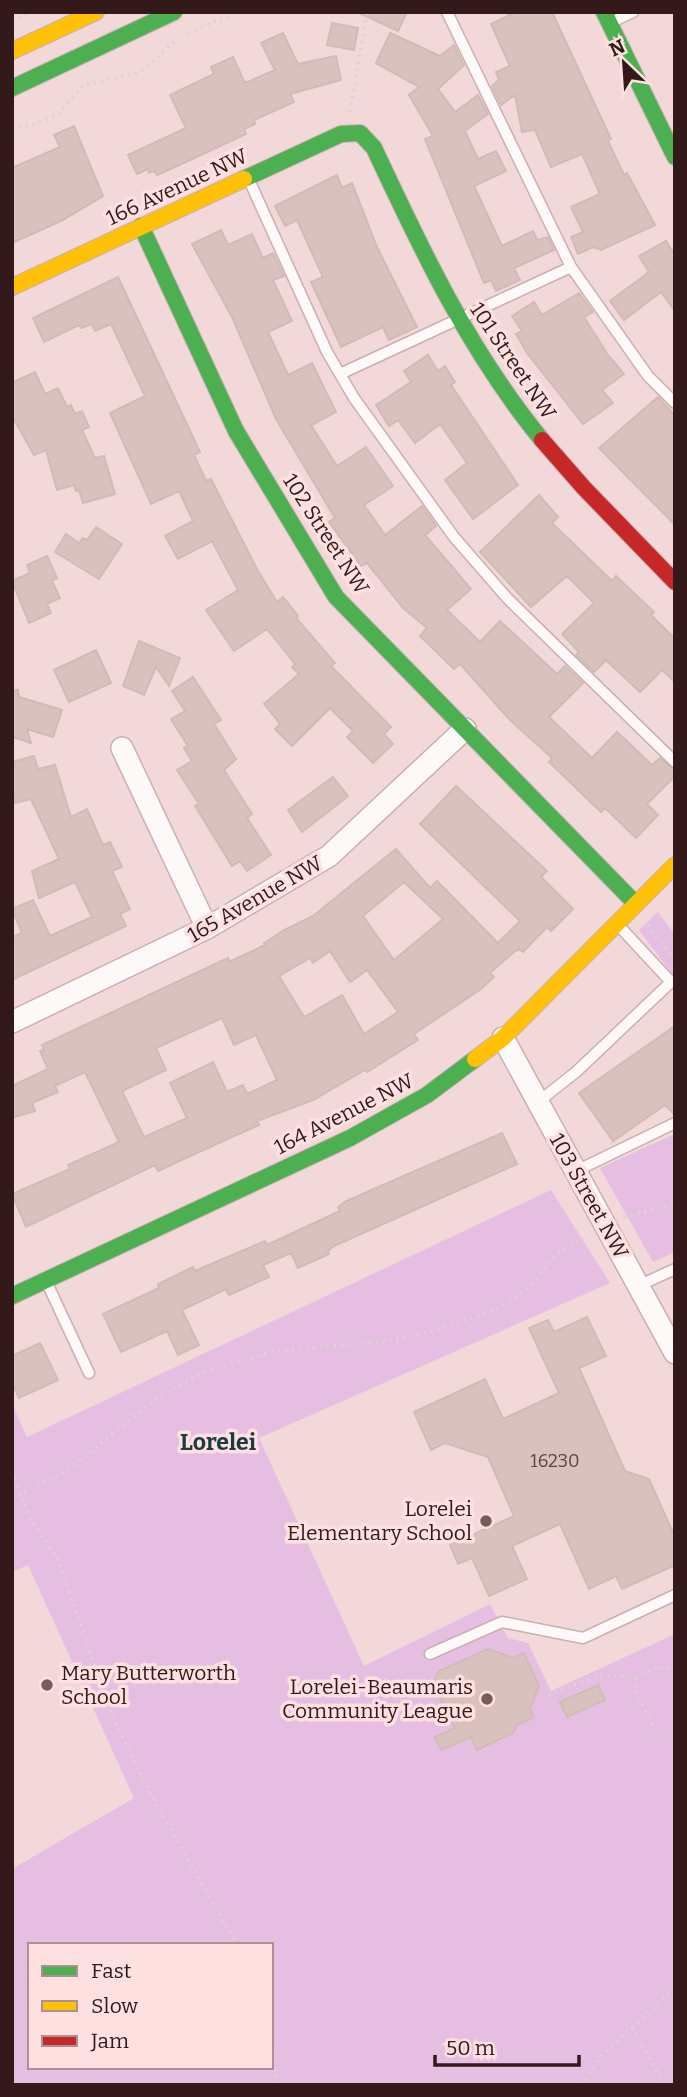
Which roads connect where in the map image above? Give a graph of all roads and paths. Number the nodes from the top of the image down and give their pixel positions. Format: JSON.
{"nodes":[{"id":1,"x":31,"y":12,"type":"edge"},
{"id":2,"x":96,"y":12,"type":"edge"},
{"id":3,"x":174,"y":12,"type":"edge"},
{"id":4,"x":237,"y":12,"type":"edge"},
{"id":5,"x":367,"y":12,"type":"edge"},
{"id":6,"x":447,"y":12,"type":"edge"},
{"id":7,"x":633,"y":12,"type":"edge"},
{"id":8,"x":607,"y":18,"type":"edge"},
{"id":9,"x":12,"y":21,"type":"edge"},
{"id":10,"x":12,"y":51,"type":"edge"},
{"id":11,"x":12,"y":88,"type":"edge"},
{"id":12,"x":12,"y":128,"type":"edge"},
{"id":13,"x":354,"y":132,"type":"junction"},
{"id":14,"x":675,"y":157,"type":"edge"},
{"id":15,"x":248,"y":177,"type":"junction"},
{"id":16,"x":141,"y":226,"type":"junction"},
{"id":17,"x":570,"y":267,"type":"junction"},
{"id":18,"x":12,"y":287,"type":"edge"},
{"id":19,"x":458,"y":320,"type":"junction"},
{"id":20,"x":340,"y":374,"type":"junction"},
{"id":21,"x":675,"y":403,"type":"edge"},
{"id":22,"x":675,"y":582,"type":"edge"},
{"id":23,"x":465,"y":729,"type":"junction"},
{"id":24,"x":122,"y":748,"type":"dead end"},
{"id":25,"x":675,"y":762,"type":"edge"},
{"id":26,"x":675,"y":865,"type":"edge"},
{"id":27,"x":635,"y":905,"type":"junction"},
{"id":28,"x":617,"y":924,"type":"junction"},
{"id":29,"x":207,"y":928,"type":"junction"},
{"id":30,"x":675,"y":959,"type":"edge"},
{"id":31,"x":673,"y":984,"type":"edge"},
{"id":32,"x":12,"y":1022,"type":"edge"},
{"id":33,"x":503,"y":1038,"type":"junction"},
{"id":34,"x":538,"y":1102,"type":"junction"},
{"id":35,"x":675,"y":1123,"type":"edge"},
{"id":36,"x":576,"y":1171,"type":"junction"},
{"id":37,"x":675,"y":1204,"type":"edge"},
{"id":38,"x":606,"y":1227,"type":"junction"},
{"id":39,"x":675,"y":1269,"type":"edge"},
{"id":40,"x":46,"y":1280,"type":"junction"},
{"id":41,"x":638,"y":1286,"type":"junction"},
{"id":42,"x":12,"y":1296,"type":"edge"},
{"id":43,"x":675,"y":1353,"type":"edge"},
{"id":44,"x":89,"y":1373,"type":"dead end"},
{"id":45,"x":12,"y":1472,"type":"edge"},
{"id":46,"x":21,"y":1494,"type":"junction"},
{"id":47,"x":12,"y":1498,"type":"edge"},
{"id":48,"x":675,"y":1595,"type":"edge"},
{"id":49,"x":430,"y":1654,"type":"dead end"},
{"id":50,"x":675,"y":1669,"type":"edge"},
{"id":51,"x":636,"y":1677,"type":"junction"},
{"id":52,"x":548,"y":1695,"type":"dead end"},
{"id":53,"x":654,"y":1730,"type":"dead end"},
{"id":54,"x":236,"y":1943,"type":"edge"},
{"id":55,"x":675,"y":1988,"type":"edge"},
{"id":56,"x":632,"y":2027,"type":"junction"},
{"id":57,"x":273,"y":2054,"type":"edge"},
{"id":58,"x":276,"y":2085,"type":"edge"},
{"id":59,"x":581,"y":2085,"type":"edge"},
{"id":60,"x":664,"y":2085,"type":"edge"}],
"edges":[{"from":1,"to":9,"type":"path"},
{"from":2,"to":10,"type":"street"},
{"from":3,"to":11,"type":"street"},
{"from":4,"to":12,"type":"path"},
{"from":5,"to":13,"type":"path"},
{"from":6,"to":17,"type":"lane"},
{"from":7,"to":8,"type":"lane"},
{"from":8,"to":14,"type":"street"},
{"from":13,"to":15,"type":"street","name":"166 Avenue NW"},
{"from":13,"to":19,"type":"street","name":"101 Street NW"},
{"from":15,"to":16,"type":"street","name":"166 Avenue NW"},
{"from":15,"to":20,"type":"lane"},
{"from":16,"to":18,"type":"street","name":"166 Avenue NW"},
{"from":16,"to":23,"type":"street","name":"102 Street NW"},
{"from":17,"to":19,"type":"lane"},
{"from":17,"to":21,"type":"lane"},
{"from":19,"to":20,"type":"lane"},
{"from":19,"to":22,"type":"street","name":"101 Street NW"},
{"from":20,"to":25,"type":"lane"},
{"from":23,"to":27,"type":"street","name":"102 Street NW"},
{"from":23,"to":29,"type":"street","name":"165 Avenue NW"},
{"from":24,"to":29,"type":"street"},
{"from":26,"to":27,"type":"street","name":"164 Avenue NW"},
{"from":27,"to":28,"type":"street","name":"164 Avenue NW"},
{"from":27,"to":30,"type":"path"},
{"from":28,"to":31,"type":"lane"},
{"from":28,"to":33,"type":"street","name":"164 Avenue NW"},
{"from":29,"to":32,"type":"street","name":"165 Avenue NW"},
{"from":31,"to":34,"type":"lane"},
{"from":33,"to":34,"type":"street","name":"103 Street NW"},
{"from":33,"to":40,"type":"street","name":"164 Avenue NW"},
{"from":34,"to":36,"type":"street","name":"103 Street NW"},
{"from":35,"to":36,"type":"lane"},
{"from":36,"to":38,"type":"street","name":"103 Street NW"},
{"from":37,"to":38,"type":"path"},
{"from":38,"to":41,"type":"street","name":"103 Street NW"},
{"from":38,"to":46,"type":"path"},
{"from":39,"to":41,"type":"lane"},
{"from":40,"to":42,"type":"street","name":"164 Avenue NW"},
{"from":40,"to":44,"type":"lane"},
{"from":41,"to":43,"type":"street","name":"103 Street NW"},
{"from":45,"to":46,"type":"path"},
{"from":46,"to":47,"type":"path"},
{"from":46,"to":54,"type":"path"},
{"from":48,"to":49,"type":"lane"},
{"from":50,"to":51,"type":"path"},
{"from":51,"to":52,"type":"path"},
{"from":51,"to":53,"type":"path"},
{"from":55,"to":56,"type":"path"},
{"from":56,"to":59,"type":"path"},
{"from":56,"to":60,"type":"path"},
{"from":57,"to":58,"type":"path"}]}
